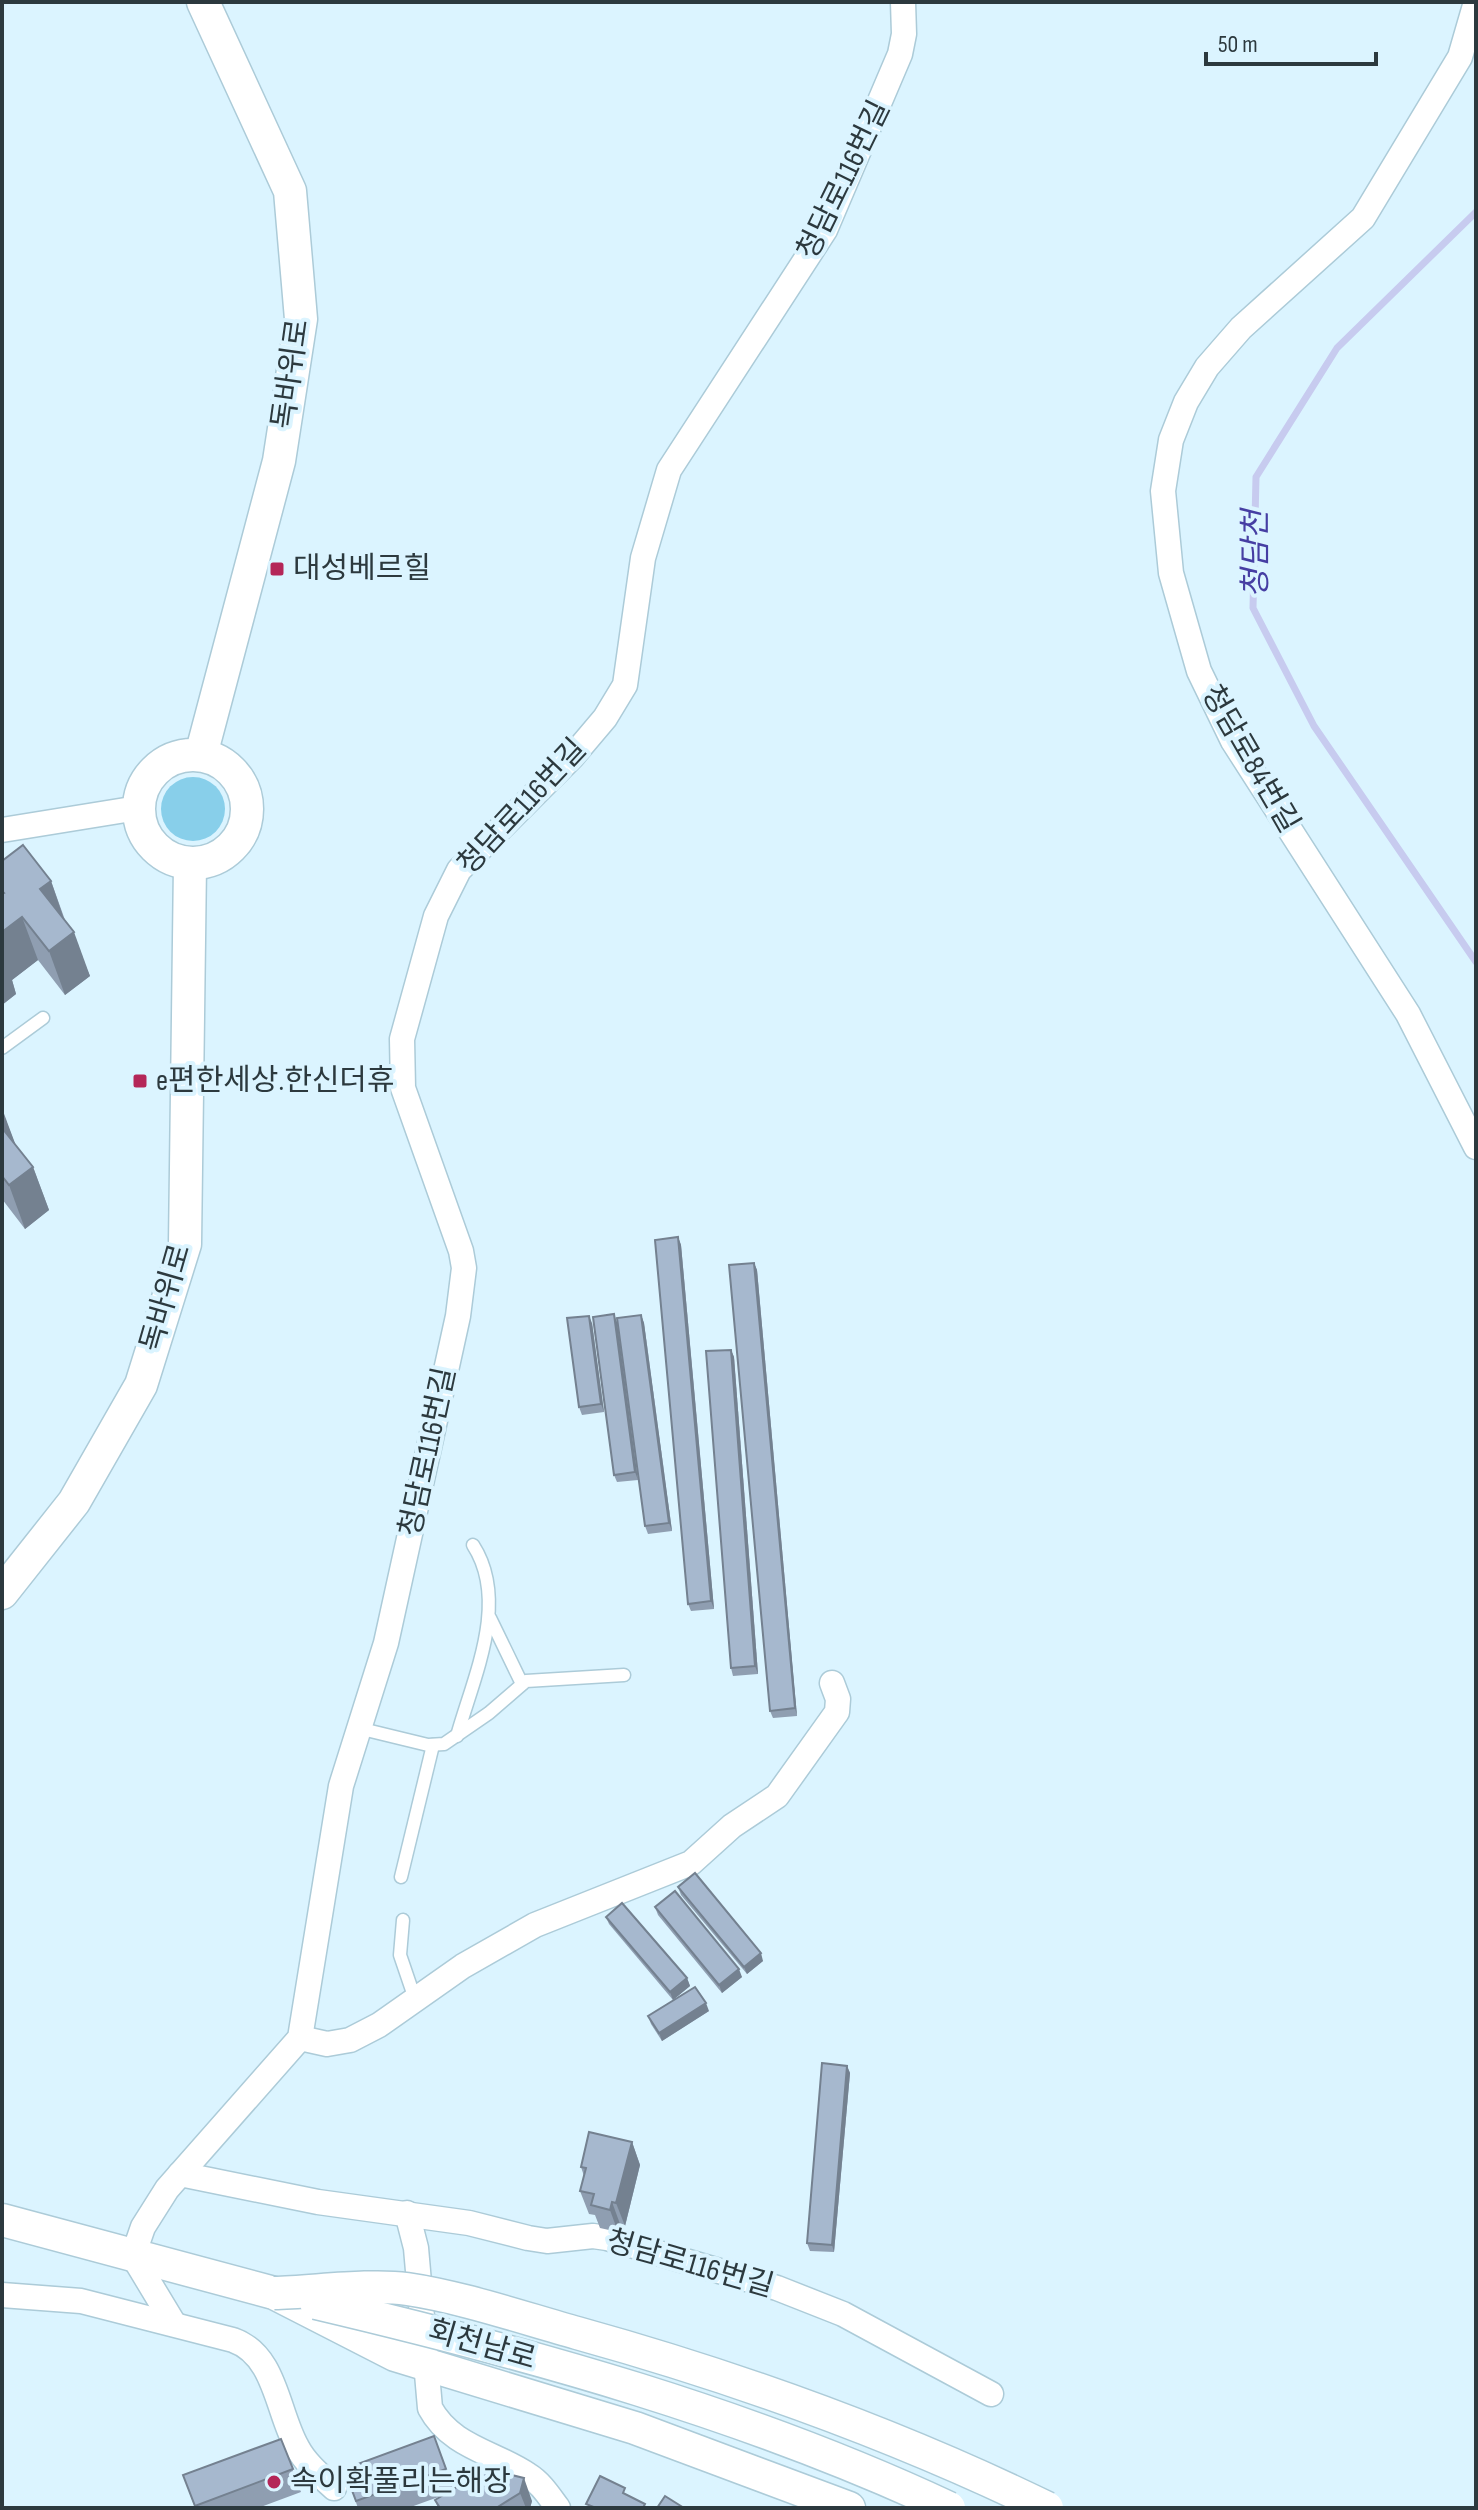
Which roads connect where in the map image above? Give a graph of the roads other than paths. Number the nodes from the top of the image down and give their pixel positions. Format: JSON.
{"nodes":[{"id":1,"x":203,"y":2,"type":"edge"},
{"id":2,"x":903,"y":2,"type":"edge"},
{"id":3,"x":1476,"y":2,"type":"edge"},
{"id":4,"x":201,"y":755,"type":"junction"},
{"id":5,"x":138,"y":808,"type":"junction"},
{"id":6,"x":2,"y":830,"type":"edge"},
{"id":7,"x":190,"y":864,"type":"junction"},
{"id":8,"x":43,"y":1018,"type":"dead end"},
{"id":9,"x":2,"y":1048,"type":"edge"},
{"id":10,"x":1476,"y":1147,"type":"edge"},
{"id":11,"x":473,"y":1545,"type":"dead end"},
{"id":12,"x":2,"y":1593,"type":"edge"},
{"id":13,"x":490,"y":1618,"type":"junction"},
{"id":14,"x":624,"y":1675,"type":"dead end"},
{"id":15,"x":832,"y":1683,"type":"dead end"},
{"id":16,"x":522,"y":1684,"type":"junction"},
{"id":17,"x":358,"y":1728,"type":"junction"},
{"id":18,"x":457,"y":1736,"type":"junction"},
{"id":19,"x":433,"y":1745,"type":"junction"},
{"id":20,"x":401,"y":1877,"type":"dead end"},
{"id":21,"x":403,"y":1920,"type":"dead end"},
{"id":22,"x":415,"y":1999,"type":"junction"},
{"id":23,"x":300,"y":2038,"type":"junction"},
{"id":24,"x":180,"y":2174,"type":"junction"},
{"id":25,"x":407,"y":2213,"type":"junction"},
{"id":26,"x":2,"y":2220,"type":"edge"},
{"id":27,"x":133,"y":2256,"type":"junction"},
{"id":28,"x":274,"y":2293,"type":"junction"},
{"id":29,"x":2,"y":2295,"type":"edge"},
{"id":30,"x":174,"y":2324,"type":"junction"},
{"id":31,"x":991,"y":2394,"type":"dead end"},
{"id":32,"x":334,"y":2488,"type":"dead end"},
{"id":33,"x":558,"y":2508,"type":"edge"},
{"id":34,"x":849,"y":2508,"type":"edge"},
{"id":35,"x":949,"y":2508,"type":"edge"},
{"id":36,"x":1047,"y":2508,"type":"edge"}],
"edges":[{"from":1,"to":4,"type":"main road","name":"독바위로"},
{"from":2,"to":17,"type":"street","name":"청담로116번길"},
{"from":3,"to":10,"type":"street","name":"청담로84번길"},
{"from":4,"to":5,"type":"main road"},
{"from":4,"to":7,"type":"main road"},
{"from":5,"to":6,"type":"street"},
{"from":5,"to":7,"type":"main road"},
{"from":7,"to":12,"type":"main road","name":"독바위로"},
{"from":8,"to":9,"type":"lane"},
{"from":11,"to":13,"type":"lane"},
{"from":13,"to":16,"type":"lane"},
{"from":13,"to":18,"type":"lane"},
{"from":14,"to":16,"type":"lane"},
{"from":15,"to":22,"type":"street"},
{"from":16,"to":18,"type":"lane"},
{"from":17,"to":19,"type":"lane"},
{"from":17,"to":23,"type":"street","name":"청담로116번길"},
{"from":18,"to":19,"type":"lane"},
{"from":19,"to":20,"type":"lane"},
{"from":21,"to":22,"type":"lane"},
{"from":22,"to":23,"type":"street"},
{"from":23,"to":24,"type":"street"},
{"from":24,"to":25,"type":"street","name":"청담로116번길"},
{"from":24,"to":27,"type":"street"},
{"from":25,"to":31,"type":"street","name":"청담로116번길"},
{"from":25,"to":33,"type":"street"},
{"from":26,"to":27,"type":"main road","name":"회천남로"},
{"from":27,"to":28,"type":"main road","name":"회천남로"},
{"from":27,"to":30,"type":"street"},
{"from":28,"to":34,"type":"main road"},
{"from":28,"to":35,"type":"main road","name":"회천남로","bridge":true},
{"from":28,"to":36,"type":"main road","bridge":true},
{"from":29,"to":30,"type":"street"},
{"from":30,"to":32,"type":"street"}]}
